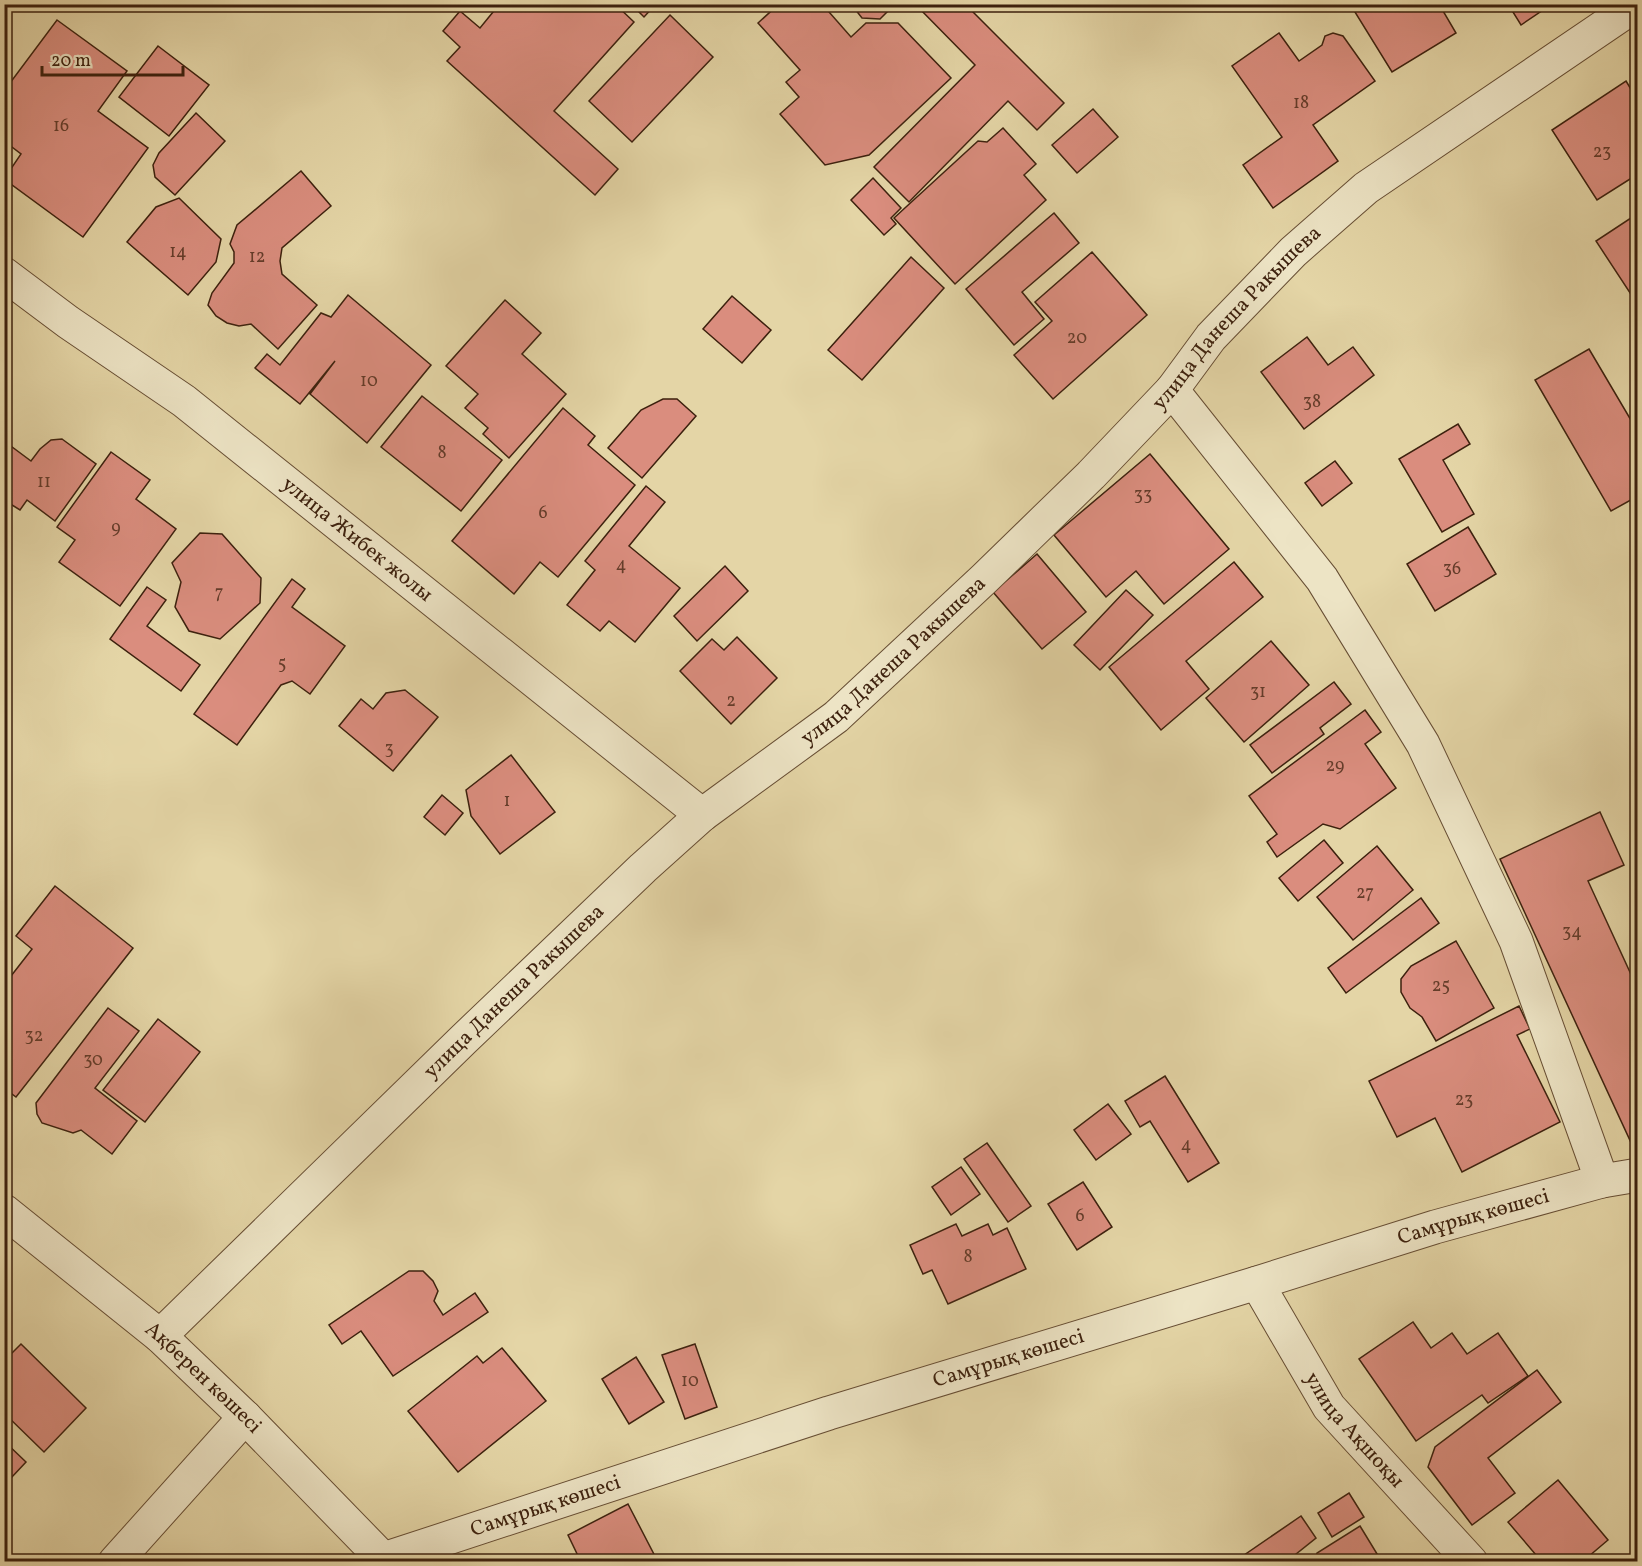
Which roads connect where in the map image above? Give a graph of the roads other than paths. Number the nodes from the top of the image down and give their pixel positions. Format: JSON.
{"nodes":[{"id":1,"x":1637,"y":4,"type":"edge"},
{"id":2,"x":4,"y":274,"type":"edge"},
{"id":3,"x":1172,"y":390,"type":"junction"},
{"id":4,"x":702,"y":815,"type":"junction"},
{"id":5,"x":1638,"y":1175,"type":"edge"},
{"id":6,"x":1602,"y":1181,"type":"junction"},
{"id":7,"x":4,"y":1211,"type":"edge"},
{"id":8,"x":1257,"y":1283,"type":"junction"},
{"id":9,"x":160,"y":1336,"type":"junction"},
{"id":10,"x":245,"y":1417,"type":"junction"},
{"id":11,"x":385,"y":1560,"type":"edge"},
{"id":12,"x":115,"y":1562,"type":"edge"},
{"id":13,"x":1471,"y":1562,"type":"edge"}],
"edges":[{"from":1,"to":3,"type":"street","name":"улица Данеша Ракышева"},
{"from":2,"to":4,"type":"street","name":"улица Жибек жолы"},
{"from":3,"to":4,"type":"street","name":"улица Данеша Ракышева"},
{"from":3,"to":6,"type":"street"},
{"from":4,"to":9,"type":"street","name":"улица Данеша Ракышева"},
{"from":5,"to":6,"type":"street","name":"Самұрық көшесі"},
{"from":6,"to":8,"type":"street","name":"Самұрық көшесі"},
{"from":7,"to":9,"type":"street","name":"Ақберен көшесі"},
{"from":8,"to":11,"type":"street","name":"Самұрық көшесі"},
{"from":8,"to":13,"type":"street","name":"улица Ақшоқы"},
{"from":9,"to":10,"type":"street","name":"Ақберен көшесі"},
{"from":10,"to":11,"type":"street","name":"Ақберен көшесі"},
{"from":10,"to":12,"type":"street"}]}
